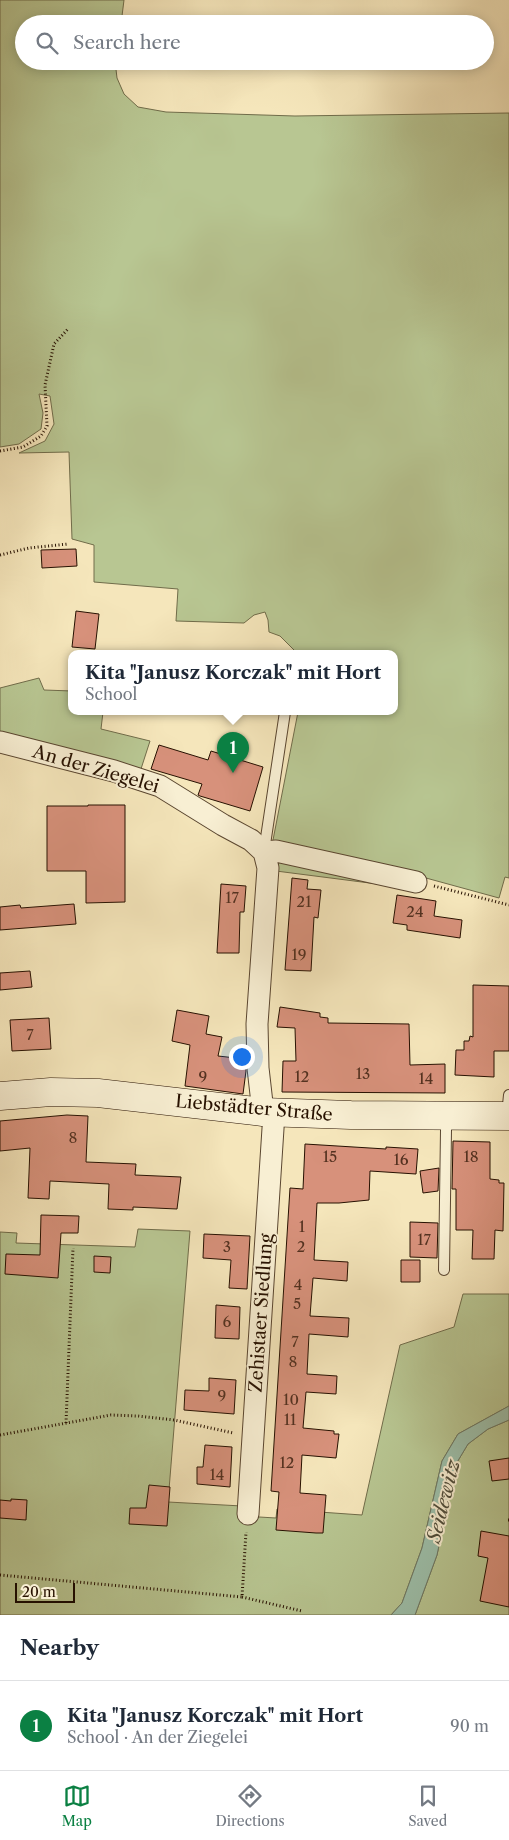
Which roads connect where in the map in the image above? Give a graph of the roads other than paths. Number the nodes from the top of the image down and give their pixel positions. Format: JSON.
{"nodes":[{"id":1,"x":284,"y":715,"type":"edge"},
{"id":2,"x":0,"y":742,"type":"edge"},
{"id":3,"x":264,"y":852,"type":"junction"},
{"id":4,"x":416,"y":882,"type":"road end"},
{"id":5,"x":0,"y":1096,"type":"edge"},
{"id":6,"x":508,"y":1109,"type":"edge"},
{"id":7,"x":268,"y":1112,"type":"junction"},
{"id":8,"x":448,"y":1116,"type":"junction"},
{"id":9,"x":444,"y":1270,"type":"dead end"},
{"id":10,"x":248,"y":1514,"type":"road end"}],
"edges":[{"from":1,"to":3,"type":"lane"},
{"from":2,"to":3,"type":"street","name":"An der Ziegelei"},
{"from":3,"to":4,"type":"street"},
{"from":3,"to":7,"type":"street"},
{"from":5,"to":7,"type":"main road","name":"Liebstädter Straße"},
{"from":6,"to":8,"type":"main road","name":"Liebstädter Straße"},
{"from":7,"to":8,"type":"main road","name":"Liebstädter Straße"},
{"from":7,"to":10,"type":"street","name":"Zehistaer Siedlung"},
{"from":8,"to":9,"type":"lane"}]}
